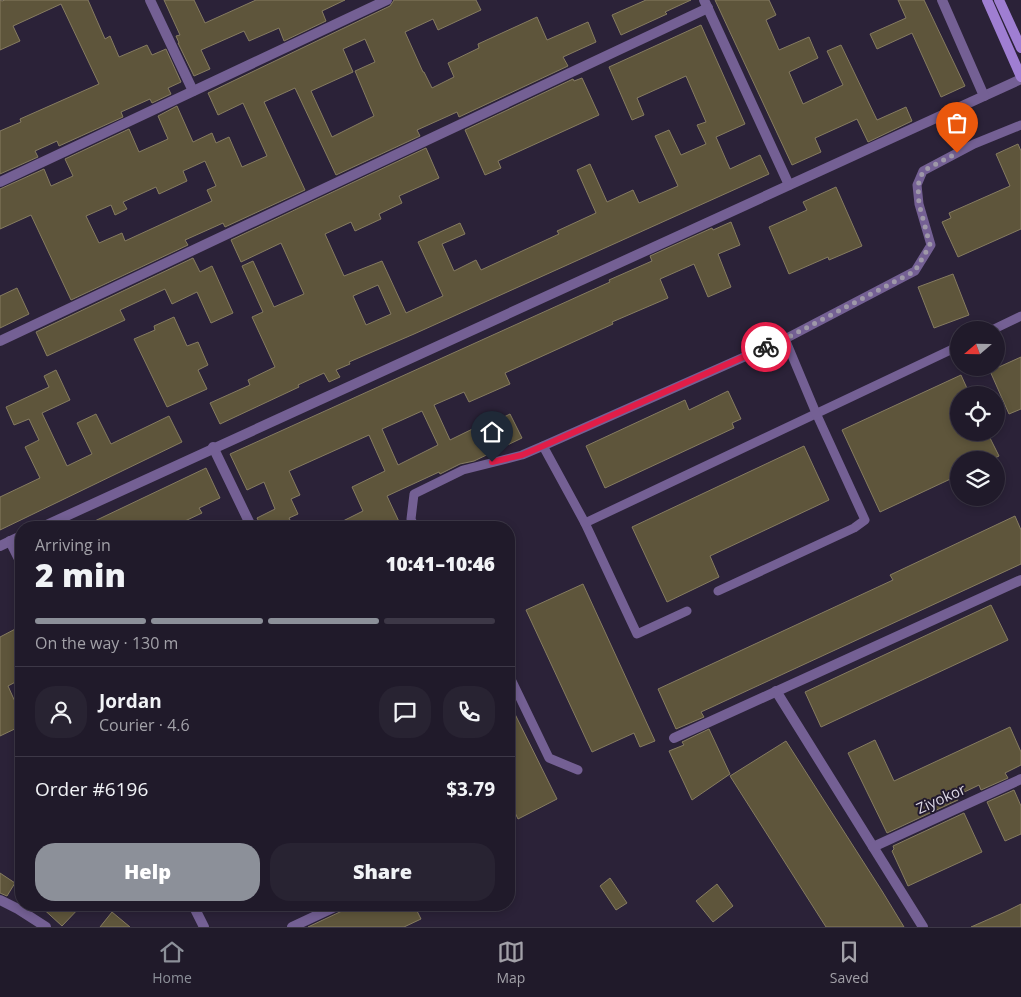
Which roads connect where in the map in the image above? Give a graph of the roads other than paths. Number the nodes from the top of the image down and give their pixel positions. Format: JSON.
{"nodes":[{"id":1,"x":150,"y":0,"type":"edge"},
{"id":2,"x":387,"y":0,"type":"edge"},
{"id":3,"x":942,"y":0,"type":"edge"},
{"id":4,"x":987,"y":0,"type":"edge"},
{"id":5,"x":999,"y":0,"type":"edge"},
{"id":6,"x":706,"y":4,"type":"edge"},
{"id":7,"x":1021,"y":48,"type":"edge"},
{"id":8,"x":1021,"y":78,"type":"edge"},
{"id":9,"x":193,"y":91,"type":"junction"},
{"id":10,"x":984,"y":96,"type":"junction"},
{"id":11,"x":1021,"y":125,"type":"edge"},
{"id":12,"x":0,"y":182,"type":"edge"},
{"id":13,"x":789,"y":184,"type":"junction"},
{"id":14,"x":1021,"y":316,"type":"edge"},
{"id":15,"x":1005,"y":324,"type":"edge"},
{"id":16,"x":785,"y":339,"type":"junction"},
{"id":17,"x":0,"y":341,"type":"edge"},
{"id":18,"x":950,"y":350,"type":"edge"},
{"id":19,"x":816,"y":413,"type":"junction"},
{"id":20,"x":543,"y":446,"type":"junction"},
{"id":21,"x":213,"y":447,"type":"junction"},
{"id":22,"x":55,"y":521,"type":"edge"},
{"id":23,"x":249,"y":521,"type":"edge"},
{"id":24,"x":412,"y":521,"type":"edge"},
{"id":25,"x":585,"y":523,"type":"junction"},
{"id":26,"x":15,"y":539,"type":"edge"},
{"id":27,"x":10,"y":541,"type":"junction"},
{"id":28,"x":0,"y":546,"type":"edge"},
{"id":29,"x":15,"y":551,"type":"edge"},
{"id":30,"x":1020,"y":582,"type":"edge"},
{"id":31,"x":718,"y":591,"type":"dead end"},
{"id":32,"x":687,"y":611,"type":"dead end"},
{"id":33,"x":515,"y":688,"type":"edge"},
{"id":34,"x":776,"y":691,"type":"junction"},
{"id":35,"x":674,"y":738,"type":"dead end"},
{"id":36,"x":578,"y":770,"type":"dead end"},
{"id":37,"x":1021,"y":780,"type":"edge"},
{"id":38,"x":873,"y":847,"type":"junction"},
{"id":39,"x":0,"y":900,"type":"edge"},
{"id":40,"x":15,"y":908,"type":"edge"},
{"id":41,"x":21,"y":911,"type":"edge"},
{"id":42,"x":197,"y":911,"type":"edge"},
{"id":43,"x":326,"y":911,"type":"edge"},
{"id":44,"x":46,"y":927,"type":"edge"},
{"id":45,"x":204,"y":927,"type":"edge"},
{"id":46,"x":292,"y":927,"type":"edge"},
{"id":47,"x":923,"y":927,"type":"edge"}],
"edges":[{"from":1,"to":9,"type":"street"},
{"from":2,"to":9,"type":"street"},
{"from":3,"to":10,"type":"street"},
{"from":4,"to":8,"type":"street"},
{"from":5,"to":7,"type":"street"},
{"from":6,"to":13,"type":"street"},
{"from":6,"to":17,"type":"street"},
{"from":8,"to":10,"type":"street"},
{"from":9,"to":12,"type":"street"},
{"from":10,"to":13,"type":"street"},
{"from":11,"to":16,"type":"lane"},
{"from":13,"to":21,"type":"street"},
{"from":14,"to":15,"type":"lane"},
{"from":16,"to":19,"type":"lane"},
{"from":16,"to":20,"type":"lane"},
{"from":18,"to":19,"type":"lane"},
{"from":19,"to":25,"type":"lane"},
{"from":19,"to":31,"type":"lane"},
{"from":20,"to":24,"type":"lane"},
{"from":20,"to":25,"type":"lane"},
{"from":21,"to":22,"type":"street"},
{"from":21,"to":23,"type":"street"},
{"from":25,"to":32,"type":"lane"},
{"from":26,"to":27,"type":"street"},
{"from":27,"to":28,"type":"street"},
{"from":27,"to":29,"type":"street"},
{"from":30,"to":34,"type":"street"},
{"from":33,"to":36,"type":"lane"},
{"from":34,"to":35,"type":"street"},
{"from":34,"to":38,"type":"street"},
{"from":37,"to":38,"type":"street","name":"Ziyokor"},
{"from":38,"to":47,"type":"street"},
{"from":39,"to":40,"type":"street"},
{"from":41,"to":44,"type":"street"},
{"from":42,"to":45,"type":"street"},
{"from":43,"to":46,"type":"street"}]}
